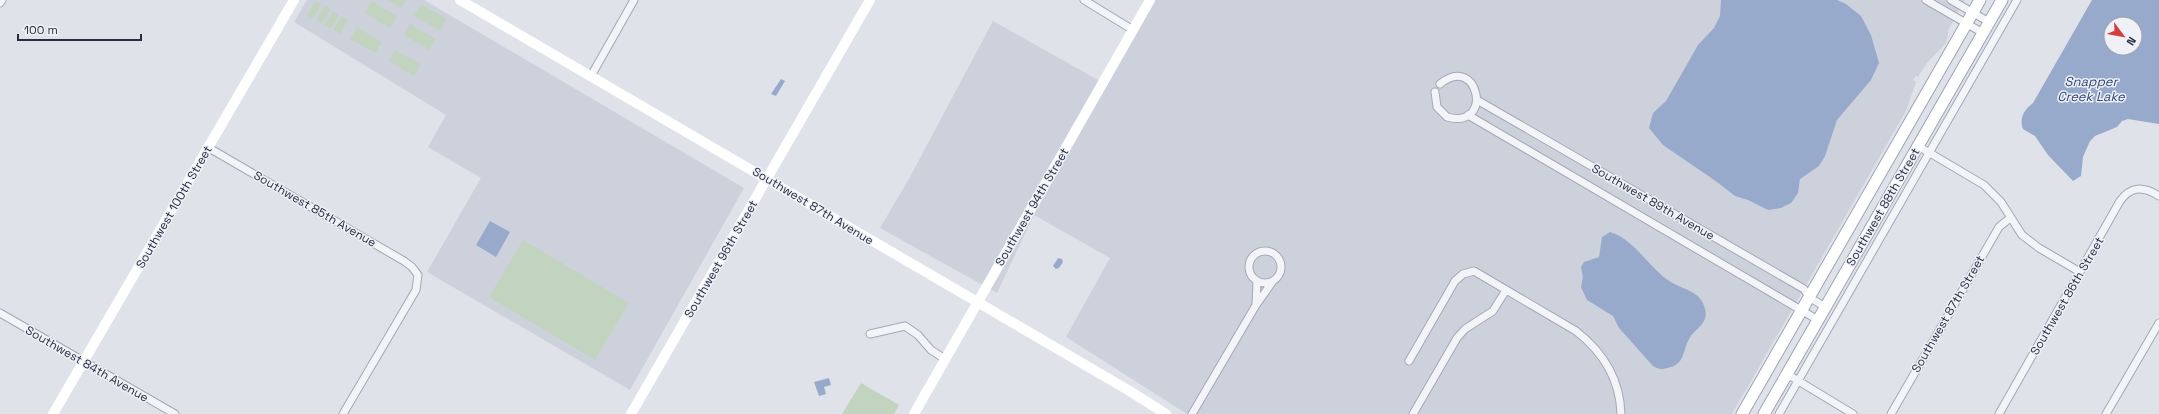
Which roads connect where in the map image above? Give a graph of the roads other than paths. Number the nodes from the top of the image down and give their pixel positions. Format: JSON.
{"nodes":[{"id":1,"x":2,"y":0,"type":"edge"},
{"id":2,"x":294,"y":0,"type":"edge"},
{"id":3,"x":460,"y":0,"type":"edge"},
{"id":4,"x":634,"y":0,"type":"edge"},
{"id":5,"x":870,"y":0,"type":"edge"},
{"id":6,"x":1084,"y":0,"type":"edge"},
{"id":7,"x":1150,"y":0,"type":"edge"},
{"id":8,"x":1926,"y":0,"type":"edge"},
{"id":9,"x":1951,"y":0,"type":"edge"},
{"id":10,"x":1980,"y":0,"type":"edge"},
{"id":11,"x":2002,"y":0,"type":"edge"},
{"id":12,"x":2017,"y":0,"type":"edge"},
{"id":13,"x":0,"y":3,"type":"edge"},
{"id":14,"x":1973,"y":12,"type":"junction"},
{"id":15,"x":1989,"y":22,"type":"junction"},
{"id":16,"x":1967,"y":23,"type":"junction"},
{"id":17,"x":1133,"y":30,"type":"junction"},
{"id":18,"x":1983,"y":33,"type":"junction"},
{"id":19,"x":591,"y":76,"type":"junction"},
{"id":20,"x":1440,"y":84,"type":"dead end"},
{"id":21,"x":1435,"y":92,"type":"dead end"},
{"id":22,"x":1477,"y":100,"type":"junction"},
{"id":23,"x":1468,"y":115,"type":"junction"},
{"id":24,"x":1918,"y":146,"type":"junction"},
{"id":25,"x":208,"y":148,"type":"junction"},
{"id":26,"x":1893,"y":150,"type":"junction"},
{"id":27,"x":1929,"y":153,"type":"junction"},
{"id":28,"x":768,"y":180,"type":"junction"},
{"id":29,"x":2159,"y":196,"type":"edge"},
{"id":30,"x":2010,"y":218,"type":"junction"},
{"id":31,"x":2080,"y":272,"type":"junction"},
{"id":32,"x":1257,"y":281,"type":"junction"},
{"id":33,"x":1273,"y":281,"type":"junction"},
{"id":34,"x":1506,"y":290,"type":"junction"},
{"id":35,"x":1809,"y":297,"type":"junction"},
{"id":36,"x":978,"y":303,"type":"junction"},
{"id":37,"x":1256,"y":305,"type":"junction"},
{"id":38,"x":1826,"y":307,"type":"junction"},
{"id":39,"x":1802,"y":311,"type":"junction"},
{"id":40,"x":0,"y":313,"type":"edge"},
{"id":41,"x":1818,"y":320,"type":"junction"},
{"id":42,"x":2159,"y":323,"type":"edge"},
{"id":43,"x":870,"y":334,"type":"dead end"},
{"id":44,"x":945,"y":360,"type":"junction"},
{"id":45,"x":1409,"y":361,"type":"dead end"},
{"id":46,"x":84,"y":362,"type":"junction"},
{"id":47,"x":1787,"y":374,"type":"junction"},
{"id":48,"x":1798,"y":381,"type":"junction"},
{"id":49,"x":53,"y":414,"type":"edge"},
{"id":50,"x":174,"y":414,"type":"edge"},
{"id":51,"x":343,"y":414,"type":"edge"},
{"id":52,"x":631,"y":414,"type":"edge"},
{"id":53,"x":914,"y":414,"type":"edge"},
{"id":54,"x":1166,"y":414,"type":"edge"},
{"id":55,"x":1192,"y":414,"type":"edge"},
{"id":56,"x":1413,"y":414,"type":"edge"},
{"id":57,"x":1621,"y":414,"type":"edge"},
{"id":58,"x":1742,"y":414,"type":"edge"},
{"id":59,"x":1764,"y":414,"type":"edge"},
{"id":60,"x":1779,"y":414,"type":"edge"},
{"id":61,"x":1853,"y":414,"type":"edge"},
{"id":62,"x":1891,"y":414,"type":"edge"},
{"id":63,"x":1999,"y":414,"type":"edge"},
{"id":64,"x":2106,"y":414,"type":"edge"}],
"edges":[{"from":1,"to":13,"type":"street"},
{"from":2,"to":25,"type":"street","name":"Southwest 100th Street"},
{"from":3,"to":19,"type":"street","name":"Southwest 87th Avenue"},
{"from":4,"to":19,"type":"street"},
{"from":5,"to":28,"type":"street","name":"Southwest 96th Street"},
{"from":6,"to":17,"type":"street"},
{"from":7,"to":17,"type":"street","name":"Southwest 94th Street"},
{"from":8,"to":16,"type":"street"},
{"from":9,"to":14,"type":"street"},
{"from":10,"to":14,"type":"main road","name":"Southwest 88th Street"},
{"from":11,"to":15,"type":"main road","name":"Southwest 88th Street"},
{"from":12,"to":27,"type":"street","name":"Southwest 88th Street"},
{"from":14,"to":15,"type":"street"},
{"from":14,"to":16,"type":"main road","name":"Southwest 88th Street"},
{"from":15,"to":18,"type":"main road","name":"Southwest 88th Street"},
{"from":16,"to":18,"type":"street"},
{"from":16,"to":26,"type":"main road","name":"Southwest 88th Street"},
{"from":17,"to":36,"type":"street","name":"Southwest 94th Street"},
{"from":18,"to":24,"type":"main road","name":"Southwest 88th Street"},
{"from":19,"to":28,"type":"street","name":"Southwest 87th Avenue"},
{"from":20,"to":22,"type":"street"},
{"from":21,"to":23,"type":"street"},
{"from":22,"to":23,"type":"street"},
{"from":22,"to":35,"type":"street","name":"Southwest 89th Avenue"},
{"from":23,"to":39,"type":"street","name":"Southwest 89th Avenue"},
{"from":24,"to":26,"type":"main road"},
{"from":24,"to":27,"type":"street"},
{"from":24,"to":38,"type":"main road","name":"Southwest 88th Street"},
{"from":25,"to":46,"type":"street","name":"Southwest 100th Street"},
{"from":25,"to":51,"type":"street","name":"Southwest 85th Avenue"},
{"from":26,"to":35,"type":"main road","name":"Southwest 88th Street"},
{"from":27,"to":30,"type":"street"},
{"from":27,"to":48,"type":"street","name":"Southwest 88th Street"},
{"from":28,"to":36,"type":"street","name":"Southwest 87th Avenue"},
{"from":28,"to":52,"type":"street","name":"Southwest 96th Street"},
{"from":29,"to":31,"type":"street","name":"Southwest 86th Street"},
{"from":30,"to":31,"type":"street"},
{"from":30,"to":62,"type":"street","name":"Southwest 87th Street"},
{"from":31,"to":63,"type":"street","name":"Southwest 86th Street"},
{"from":32,"to":33,"type":"street"},
{"from":32,"to":33,"type":"street"},
{"from":32,"to":37,"type":"street"},
{"from":33,"to":37,"type":"street"},
{"from":34,"to":45,"type":"street"},
{"from":34,"to":56,"type":"street"},
{"from":34,"to":57,"type":"street"},
{"from":35,"to":38,"type":"street","name":"Southwest 89th Avenue"},
{"from":35,"to":39,"type":"main road","name":"Southwest 88th Street"},
{"from":36,"to":44,"type":"street","name":"Southwest 94th Street"},
{"from":36,"to":54,"type":"street","name":"Southwest 87th Avenue"},
{"from":37,"to":55,"type":"street"},
{"from":38,"to":41,"type":"main road","name":"Southwest 88th Street"},
{"from":39,"to":41,"type":"street","name":"Southwest 89th Avenue"},
{"from":39,"to":58,"type":"main road","name":"Southwest 88th Street"},
{"from":40,"to":46,"type":"street","name":"Southwest 84th Avenue"},
{"from":41,"to":47,"type":"main road","name":"Southwest 88th Street"},
{"from":42,"to":64,"type":"street"},
{"from":43,"to":44,"type":"street"},
{"from":44,"to":53,"type":"street","name":"Southwest 94th Street"},
{"from":46,"to":49,"type":"street","name":"Southwest 100th Street"},
{"from":46,"to":50,"type":"street","name":"Southwest 84th Avenue"},
{"from":47,"to":48,"type":"street"},
{"from":47,"to":59,"type":"main road","name":"Southwest 88th Street"},
{"from":48,"to":60,"type":"street","name":"Southwest 88th Street"},
{"from":48,"to":61,"type":"street"}]}
